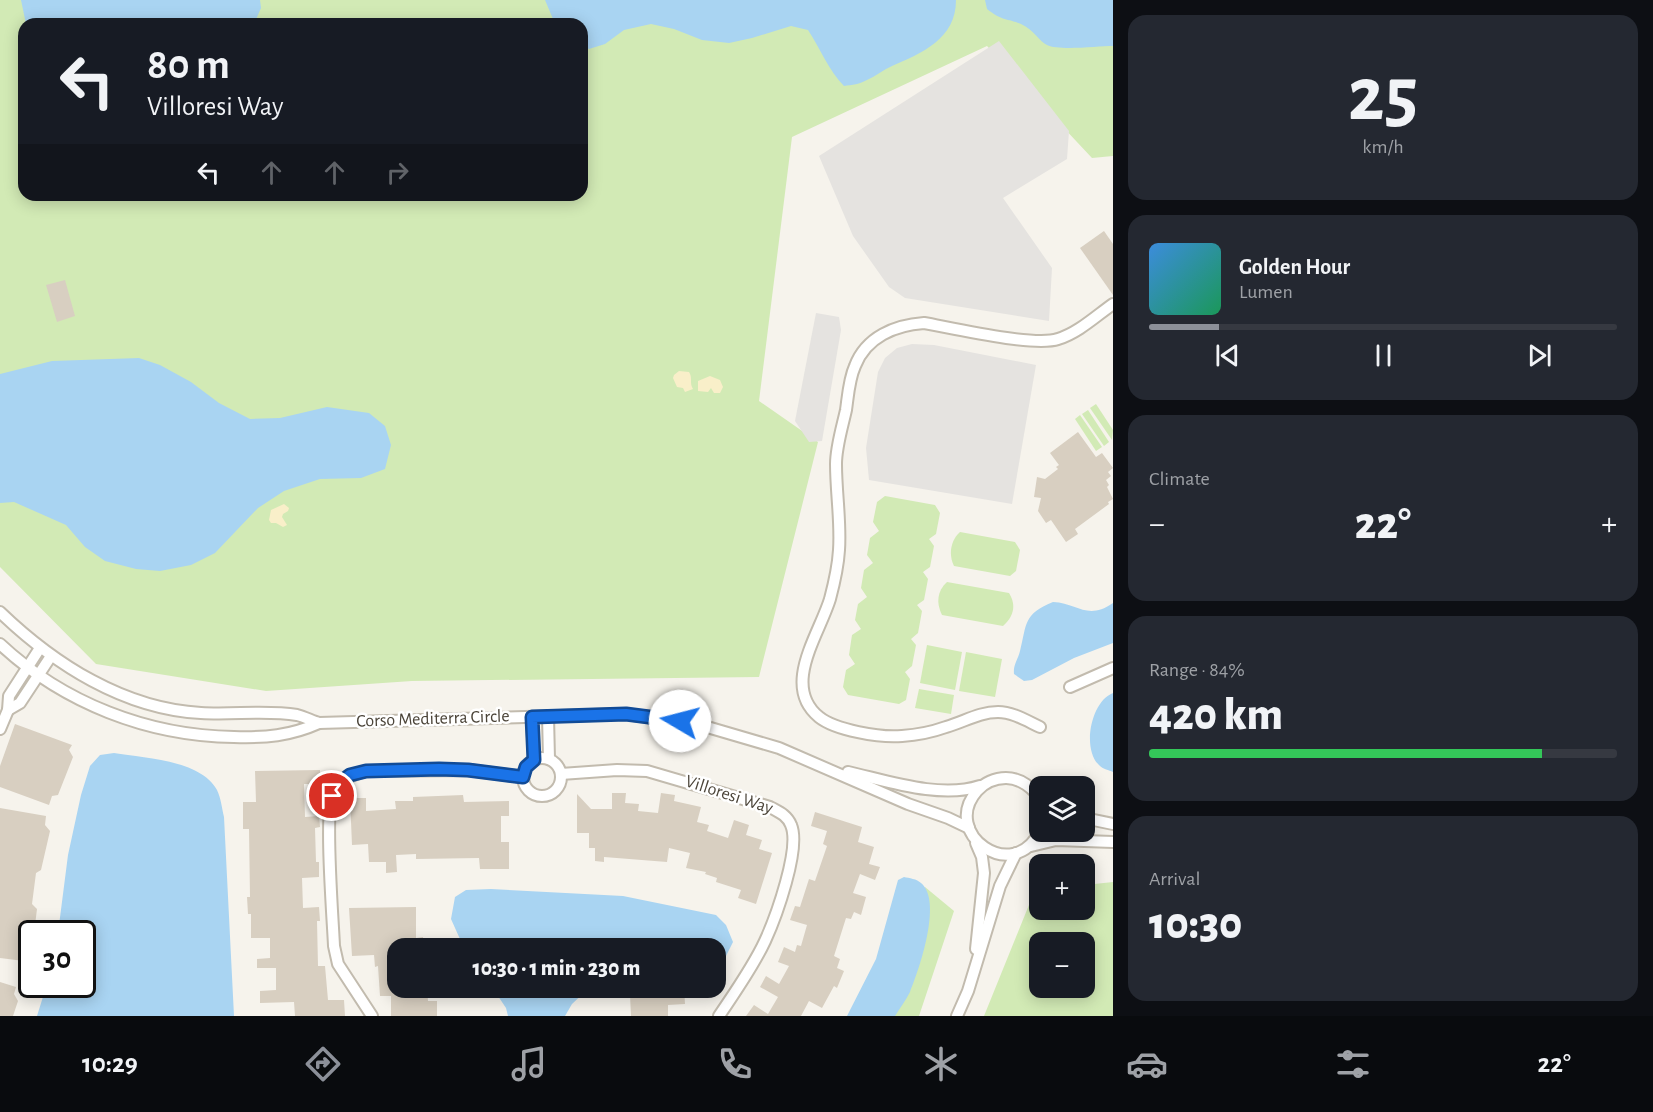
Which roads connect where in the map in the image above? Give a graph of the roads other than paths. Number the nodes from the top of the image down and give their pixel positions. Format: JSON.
{"nodes":[{"id":1,"x":1113,"y":304,"type":"edge"},
{"id":2,"x":0,"y":612,"type":"edge"},
{"id":3,"x":0,"y":644,"type":"edge"},
{"id":4,"x":40,"y":648,"type":"junction"},
{"id":5,"x":51,"y":656,"type":"junction"},
{"id":6,"x":28,"y":666,"type":"junction"},
{"id":7,"x":1113,"y":668,"type":"edge"},
{"id":8,"x":39,"y":674,"type":"junction"},
{"id":9,"x":1070,"y":687,"type":"dead end"},
{"id":10,"x":8,"y":710,"type":"junction"},
{"id":11,"x":548,"y":716,"type":"junction"},
{"id":12,"x":532,"y":717,"type":"junction"},
{"id":13,"x":319,"y":723,"type":"junction"},
{"id":14,"x":1040,"y":727,"type":"dead end"},
{"id":15,"x":0,"y":729,"type":"edge"},
{"id":16,"x":549,"y":759,"type":"junction"},
{"id":17,"x":534,"y":760,"type":"junction"},
{"id":18,"x":827,"y":768,"type":"junction"},
{"id":19,"x":561,"y":774,"type":"junction"},
{"id":20,"x":523,"y":777,"type":"junction"},
{"id":21,"x":983,"y":785,"type":"junction"},
{"id":22,"x":1029,"y":786,"type":"edge"},
{"id":23,"x":1095,"y":820,"type":"edge"},
{"id":24,"x":1113,"y":824,"type":"edge"},
{"id":25,"x":969,"y":828,"type":"junction"},
{"id":26,"x":974,"y":838,"type":"junction"},
{"id":27,"x":1033,"y":842,"type":"edge"},
{"id":28,"x":1113,"y":842,"type":"edge"},
{"id":29,"x":1028,"y":847,"type":"junction"},
{"id":30,"x":1016,"y":853,"type":"junction"},
{"id":31,"x":975,"y":967,"type":"junction"},
{"id":32,"x":372,"y":1016,"type":"edge"},
{"id":33,"x":719,"y":1016,"type":"edge"},
{"id":34,"x":957,"y":1016,"type":"edge"}],
"edges":[{"from":1,"to":14,"type":"street"},
{"from":2,"to":4,"type":"street","name":"Corso Mediterra Circle"},
{"from":3,"to":6,"type":"street","name":"Corso Mediterra Circle"},
{"from":4,"to":5,"type":"street","name":"Corso Mediterra Circle"},
{"from":4,"to":6,"type":"street"},
{"from":5,"to":8,"type":"street"},
{"from":5,"to":13,"type":"street","name":"Corso Mediterra Circle"},
{"from":6,"to":8,"type":"street","name":"Corso Mediterra Circle"},
{"from":6,"to":10,"type":"street"},
{"from":7,"to":9,"type":"street"},
{"from":8,"to":10,"type":"street"},
{"from":8,"to":13,"type":"street","name":"Corso Mediterra Circle"},
{"from":10,"to":15,"type":"street"},
{"from":11,"to":12,"type":"street","name":"Corso Mediterra Circle"},
{"from":11,"to":16,"type":"street"},
{"from":11,"to":18,"type":"street","name":"Corso Mediterra Circle"},
{"from":12,"to":13,"type":"street","name":"Corso Mediterra Circle"},
{"from":12,"to":17,"type":"street"},
{"from":16,"to":17,"type":"street"},
{"from":16,"to":19,"type":"street"},
{"from":17,"to":20,"type":"street"},
{"from":18,"to":21,"type":"street","name":"Corso Mediterra Circle"},
{"from":18,"to":25,"type":"street","name":"Corso Mediterra Circle"},
{"from":19,"to":20,"type":"street"},
{"from":19,"to":33,"type":"street","name":"Villoresi Way"},
{"from":20,"to":32,"type":"street"},
{"from":21,"to":22,"type":"street","name":"Corso Mediterra Circle"},
{"from":21,"to":25,"type":"street"},
{"from":23,"to":24,"type":"street"},
{"from":25,"to":26,"type":"street"},
{"from":26,"to":30,"type":"street"},
{"from":26,"to":31,"type":"street"},
{"from":27,"to":29,"type":"street"},
{"from":28,"to":29,"type":"street"},
{"from":29,"to":30,"type":"street"},
{"from":30,"to":31,"type":"street"},
{"from":31,"to":34,"type":"street"}]}
